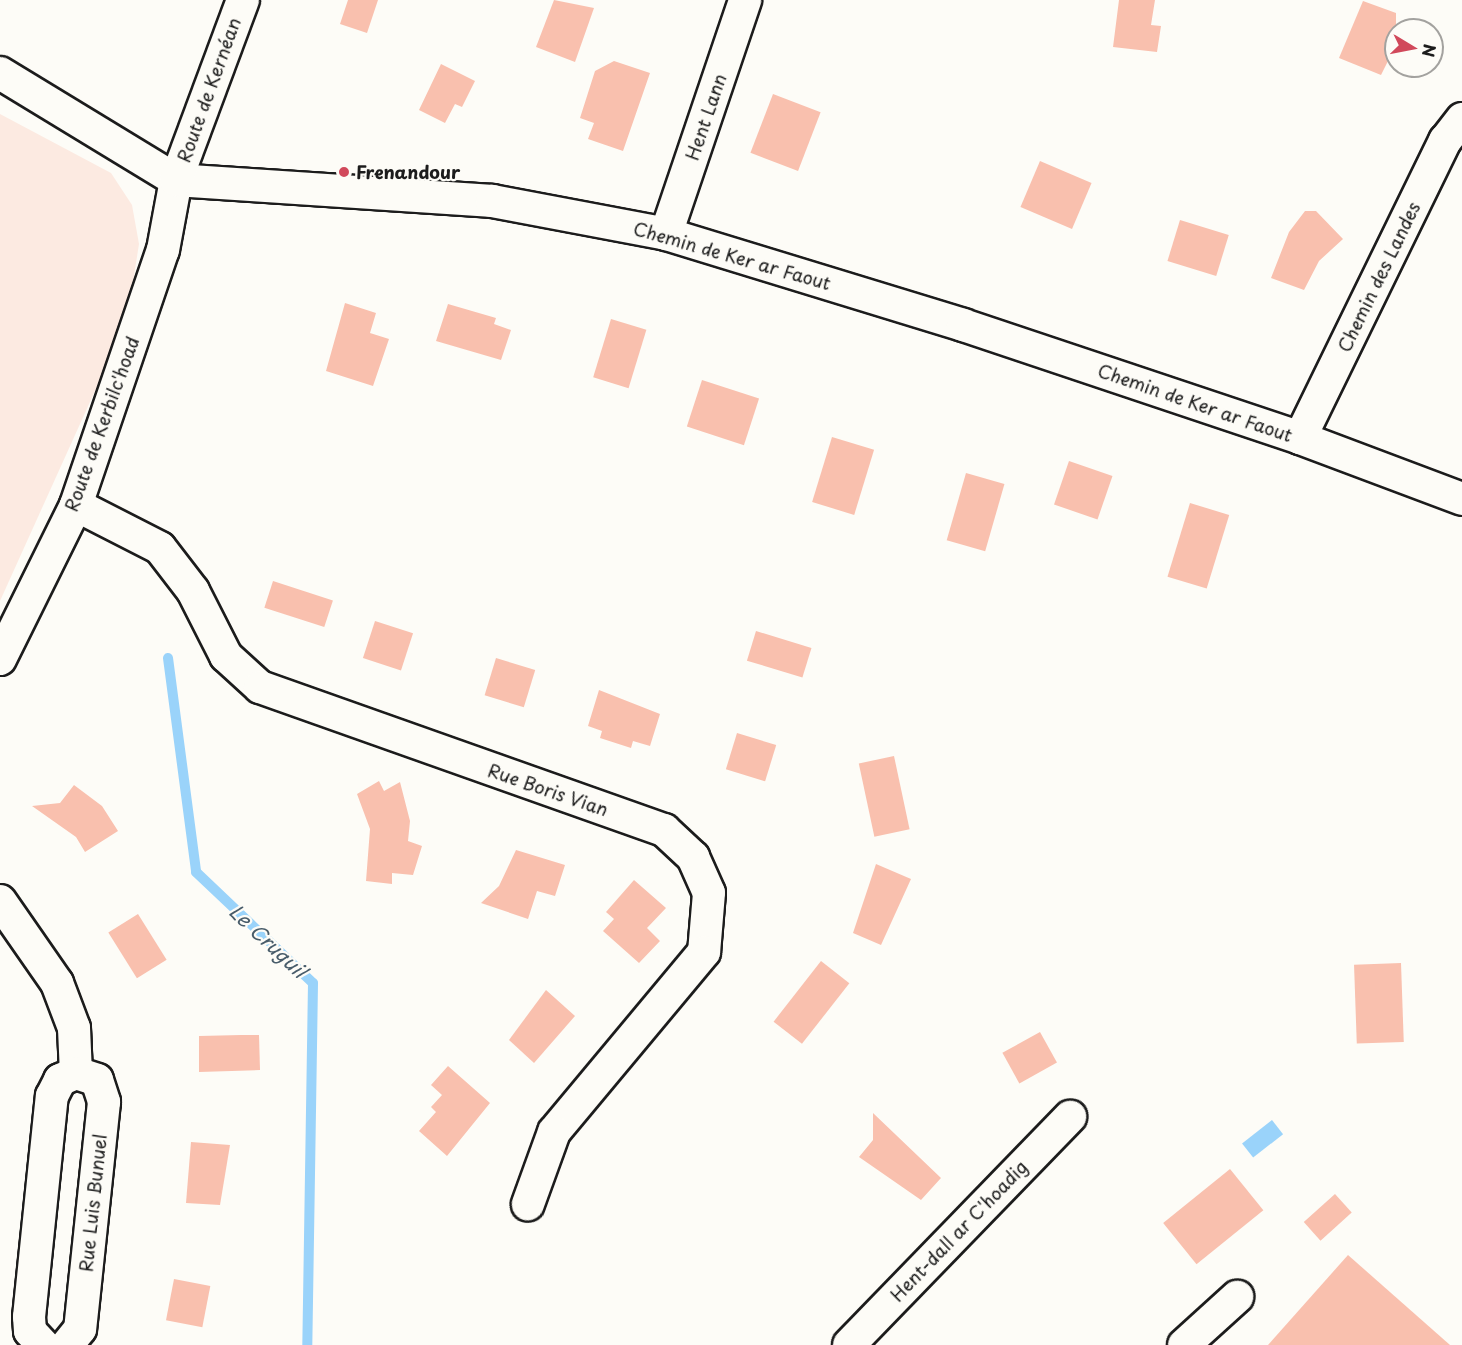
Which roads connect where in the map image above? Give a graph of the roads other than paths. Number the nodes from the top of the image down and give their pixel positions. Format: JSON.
{"nodes":[{"id":1,"x":243,"y":0,"type":"edge"},
{"id":2,"x":745,"y":0,"type":"edge"},
{"id":3,"x":0,"y":73,"type":"edge"},
{"id":4,"x":1462,"y":119,"type":"edge"},
{"id":5,"x":176,"y":180,"type":"junction"},
{"id":6,"x":666,"y":234,"type":"junction"},
{"id":7,"x":1300,"y":438,"type":"junction"},
{"id":8,"x":1462,"y":499,"type":"edge"},
{"id":9,"x":76,"y":505,"type":"junction"},
{"id":10,"x":0,"y":659,"type":"edge"},
{"id":11,"x":0,"y":901,"type":"edge"},
{"id":12,"x":76,"y":1073,"type":"junction"},
{"id":13,"x":1070,"y":1117,"type":"dead end"},
{"id":14,"x":528,"y":1204,"type":"dead end"},
{"id":15,"x":1237,"y":1297,"type":"dead end"},
{"id":16,"x":43,"y":1345,"type":"edge"},
{"id":17,"x":67,"y":1345,"type":"edge"},
{"id":18,"x":849,"y":1345,"type":"edge"},
{"id":19,"x":1184,"y":1345,"type":"edge"}],
"edges":[{"from":1,"to":5,"type":"street","name":"Route de Kernéan"},
{"from":2,"to":6,"type":"street","name":"Hent Lann"},
{"from":3,"to":5,"type":"street","name":"Chemin de Ker ar Faout"},
{"from":4,"to":7,"type":"street","name":"Chemin des Landes"},
{"from":5,"to":6,"type":"street","name":"Chemin de Ker ar Faout"},
{"from":5,"to":9,"type":"street","name":"Route de Kerbilc'hoad"},
{"from":6,"to":7,"type":"street","name":"Chemin de Ker ar Faout"},
{"from":7,"to":8,"type":"street","name":"Chemin de Ker ar Faout"},
{"from":9,"to":10,"type":"street","name":"Route de Kerbilc'hoad"},
{"from":9,"to":14,"type":"street","name":"Rue Boris Vian"},
{"from":11,"to":12,"type":"street"},
{"from":12,"to":16,"type":"street"},
{"from":12,"to":17,"type":"street","name":"Rue Luis Bunuel"},
{"from":13,"to":18,"type":"street","name":"Hent-dall ar C'hoadig"},
{"from":15,"to":19,"type":"street"}]}
